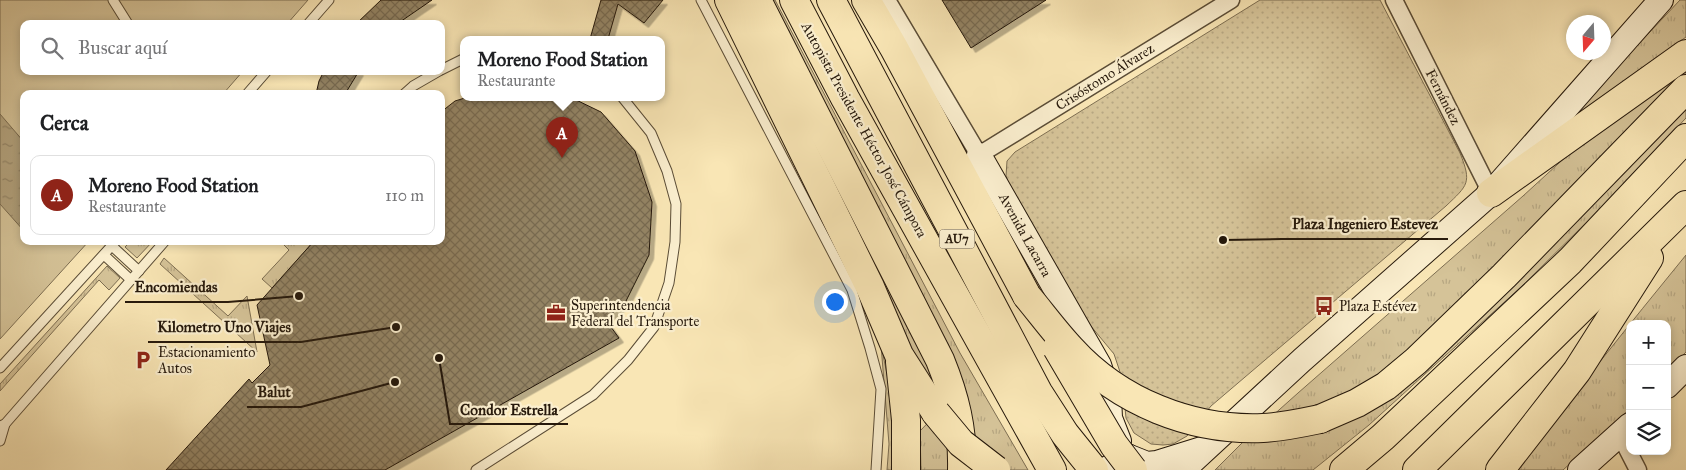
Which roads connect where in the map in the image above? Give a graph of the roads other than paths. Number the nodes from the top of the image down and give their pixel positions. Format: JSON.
{"nodes":[{"id":1,"x":113,"y":0,"type":"edge"},
{"id":2,"x":329,"y":0,"type":"edge"},
{"id":3,"x":701,"y":0,"type":"edge"},
{"id":4,"x":729,"y":0,"type":"edge"},
{"id":5,"x":757,"y":0,"type":"edge"},
{"id":6,"x":794,"y":0,"type":"edge"},
{"id":7,"x":830,"y":0,"type":"edge"},
{"id":8,"x":866,"y":0,"type":"edge"},
{"id":9,"x":887,"y":0,"type":"edge"},
{"id":10,"x":1231,"y":0,"type":"edge"},
{"id":11,"x":1394,"y":0,"type":"edge"},
{"id":12,"x":1661,"y":0,"type":"edge"},
{"id":13,"x":126,"y":20,"type":"edge"},
{"id":14,"x":312,"y":20,"type":"edge"},
{"id":15,"x":1686,"y":54,"type":"edge"},
{"id":16,"x":460,"y":61,"type":"edge"},
{"id":17,"x":445,"y":68,"type":"edge"},
{"id":18,"x":264,"y":75,"type":"edge"},
{"id":19,"x":433,"y":75,"type":"edge"},
{"id":20,"x":1686,"y":89,"type":"edge"},
{"id":21,"x":250,"y":90,"type":"edge"},
{"id":22,"x":408,"y":90,"type":"edge"},
{"id":23,"x":625,"y":101,"type":"edge"},
{"id":24,"x":1686,"y":138,"type":"edge"},
{"id":25,"x":979,"y":155,"type":"junction"},
{"id":26,"x":1492,"y":193,"type":"junction"},
{"id":27,"x":1681,"y":211,"type":"edge"},
{"id":28,"x":113,"y":245,"type":"edge"},
{"id":29,"x":115,"y":245,"type":"edge"},
{"id":30,"x":162,"y":245,"type":"edge"},
{"id":31,"x":104,"y":255,"type":"junction"},
{"id":32,"x":139,"y":271,"type":"junction"},
{"id":33,"x":131,"y":280,"type":"junction"},
{"id":34,"x":1027,"y":296,"type":"junction"},
{"id":35,"x":904,"y":363,"type":"junction"},
{"id":36,"x":1686,"y":367,"type":"edge"},
{"id":37,"x":0,"y":368,"type":"edge"},
{"id":38,"x":1671,"y":382,"type":"edge"},
{"id":39,"x":3,"y":425,"type":"edge"},
{"id":40,"x":1625,"y":430,"type":"edge"},
{"id":41,"x":0,"y":441,"type":"edge"},
{"id":42,"x":1205,"y":448,"type":"junction"},
{"id":43,"x":1130,"y":463,"type":"edge"},
{"id":44,"x":476,"y":470,"type":"edge"},
{"id":45,"x":876,"y":470,"type":"edge"},
{"id":46,"x":906,"y":470,"type":"edge"},
{"id":47,"x":962,"y":470,"type":"edge"},
{"id":48,"x":996,"y":470,"type":"edge"},
{"id":49,"x":1052,"y":470,"type":"edge"},
{"id":50,"x":1094,"y":470,"type":"edge"},
{"id":51,"x":1105,"y":470,"type":"edge"},
{"id":52,"x":1183,"y":470,"type":"edge"},
{"id":53,"x":1344,"y":470,"type":"edge"},
{"id":54,"x":1417,"y":470,"type":"edge"},
{"id":55,"x":1500,"y":470,"type":"edge"},
{"id":56,"x":1580,"y":470,"type":"edge"},
{"id":57,"x":1638,"y":470,"type":"edge"}],
"edges":[{"from":1,"to":13,"type":"lane"},
{"from":2,"to":14,"type":"lane"},
{"from":3,"to":45,"type":"lane"},
{"from":4,"to":35,"type":"highway"},
{"from":5,"to":47,"type":"highway"},
{"from":6,"to":49,"type":"highway","name":"Autopista Presidente Héctor José Cámpora","number":"AU7"},
{"from":7,"to":50,"type":"highway","name":"Autopista Presidente Héctor José Cámpora","number":"AU7"},
{"from":8,"to":34,"type":"highway"},
{"from":9,"to":25,"type":"street","name":"Avenida Lacarra"},
{"from":10,"to":25,"type":"street","name":"Crisóstomo Álvarez"},
{"from":11,"to":26,"type":"street","name":"Fernández"},
{"from":12,"to":26,"type":"street"},
{"from":15,"to":26,"type":"highway"},
{"from":16,"to":17,"type":"lane"},
{"from":18,"to":21,"type":"lane"},
{"from":19,"to":22,"type":"lane"},
{"from":20,"to":34,"type":"highway","bridge":true},
{"from":23,"to":44,"type":"lane"},
{"from":24,"to":53,"type":"highway"},
{"from":25,"to":43,"type":"street","name":"Avenida Lacarra"},
{"from":26,"to":42,"type":"street"},
{"from":27,"to":54,"type":"highway"},
{"from":27,"to":55,"type":"highway"},
{"from":28,"to":31,"type":"lane"},
{"from":29,"to":32,"type":"lane"},
{"from":30,"to":32,"type":"lane"},
{"from":31,"to":33,"type":"lane"},
{"from":31,"to":37,"type":"lane"},
{"from":32,"to":33,"type":"lane"},
{"from":33,"to":39,"type":"lane"},
{"from":34,"to":43,"type":"highway","bridge":true},
{"from":35,"to":46,"type":"highway"},
{"from":35,"to":48,"type":"highway","bridge":true},
{"from":36,"to":38,"type":"street"},
{"from":39,"to":41,"type":"lane"},
{"from":40,"to":56,"type":"street"},
{"from":40,"to":57,"type":"street"},
{"from":42,"to":43,"type":"street"},
{"from":42,"to":52,"type":"street"},
{"from":43,"to":51,"type":"street"}]}
